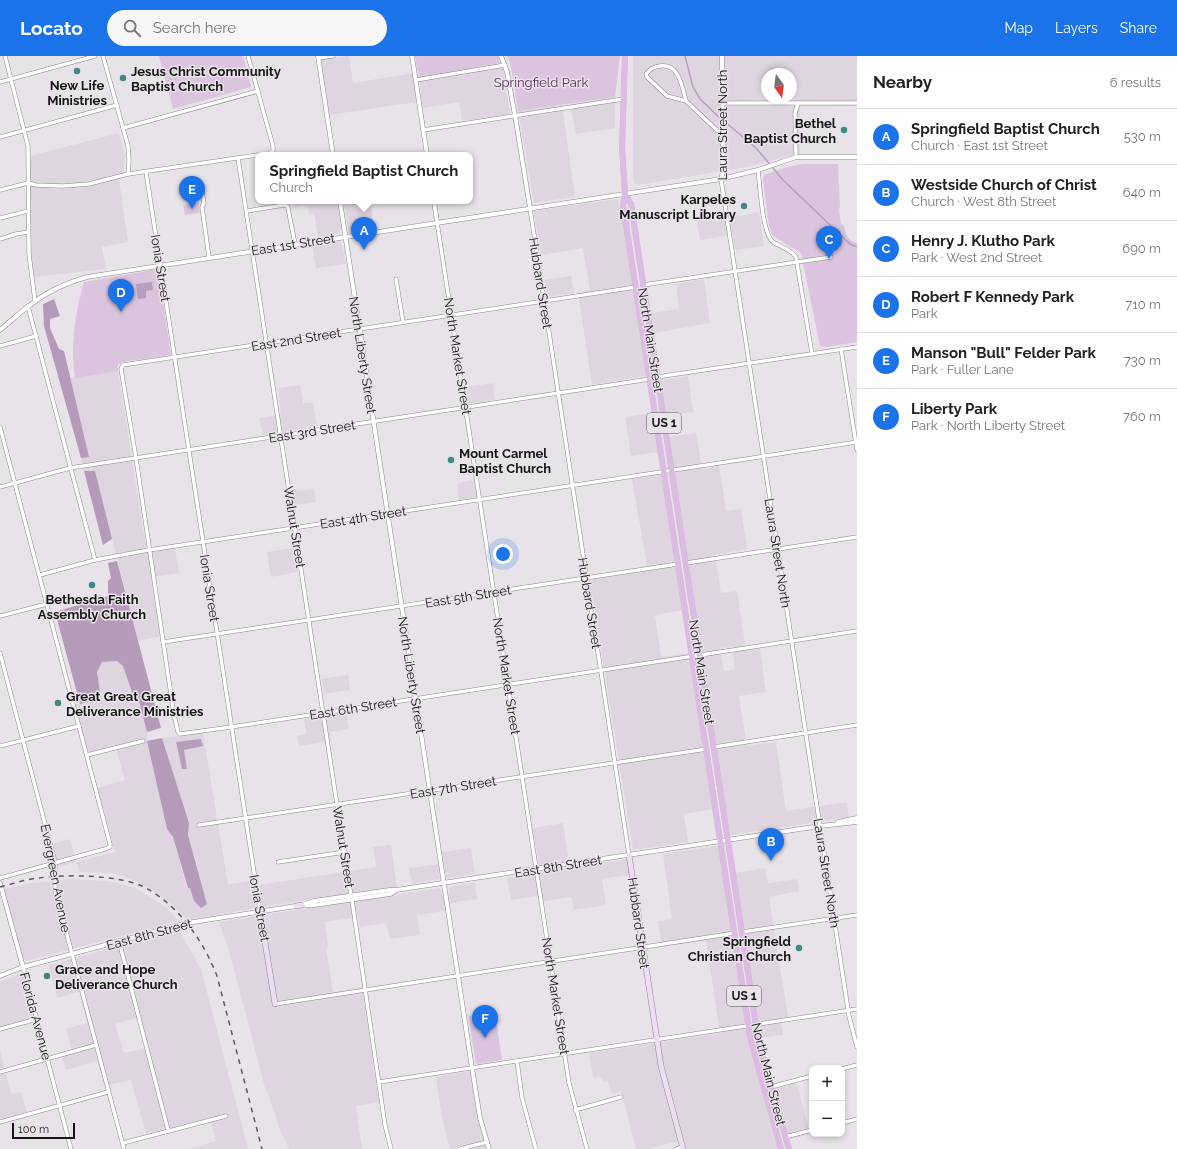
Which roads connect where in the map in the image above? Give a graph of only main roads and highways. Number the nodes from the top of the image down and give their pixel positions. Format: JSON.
{"nodes":[{"id":1,"x":625,"y":56,"type":"edge"},
{"id":2,"x":625,"y":193,"type":"junction"},
{"id":3,"x":629,"y":854,"type":"road end"},
{"id":4,"x":575,"y":863,"type":"road end"},
{"id":5,"x":567,"y":864,"type":"road end"},
{"id":6,"x":260,"y":911,"type":"road end"},
{"id":7,"x":275,"y":1004,"type":"road end"},
{"id":8,"x":683,"y":1148,"type":"edge"},
{"id":9,"x":781,"y":1149,"type":"edge"},
{"id":10,"x":789,"y":1149,"type":"edge"}],
"edges":[{"from":1,"to":2,"type":"main road","name":"North Main Street","number":"US 1"},
{"from":2,"to":9,"type":"main road","name":"North Main Street","number":"US 1"},
{"from":2,"to":10,"type":"main road","name":"North Main Street","number":"US 1"},
{"from":3,"to":8,"type":"main road","name":"Hubbard Street"},
{"from":4,"to":5,"type":"main road","name":"East 8th Street"},
{"from":6,"to":7,"type":"main road","name":"Ionia Street"}]}
